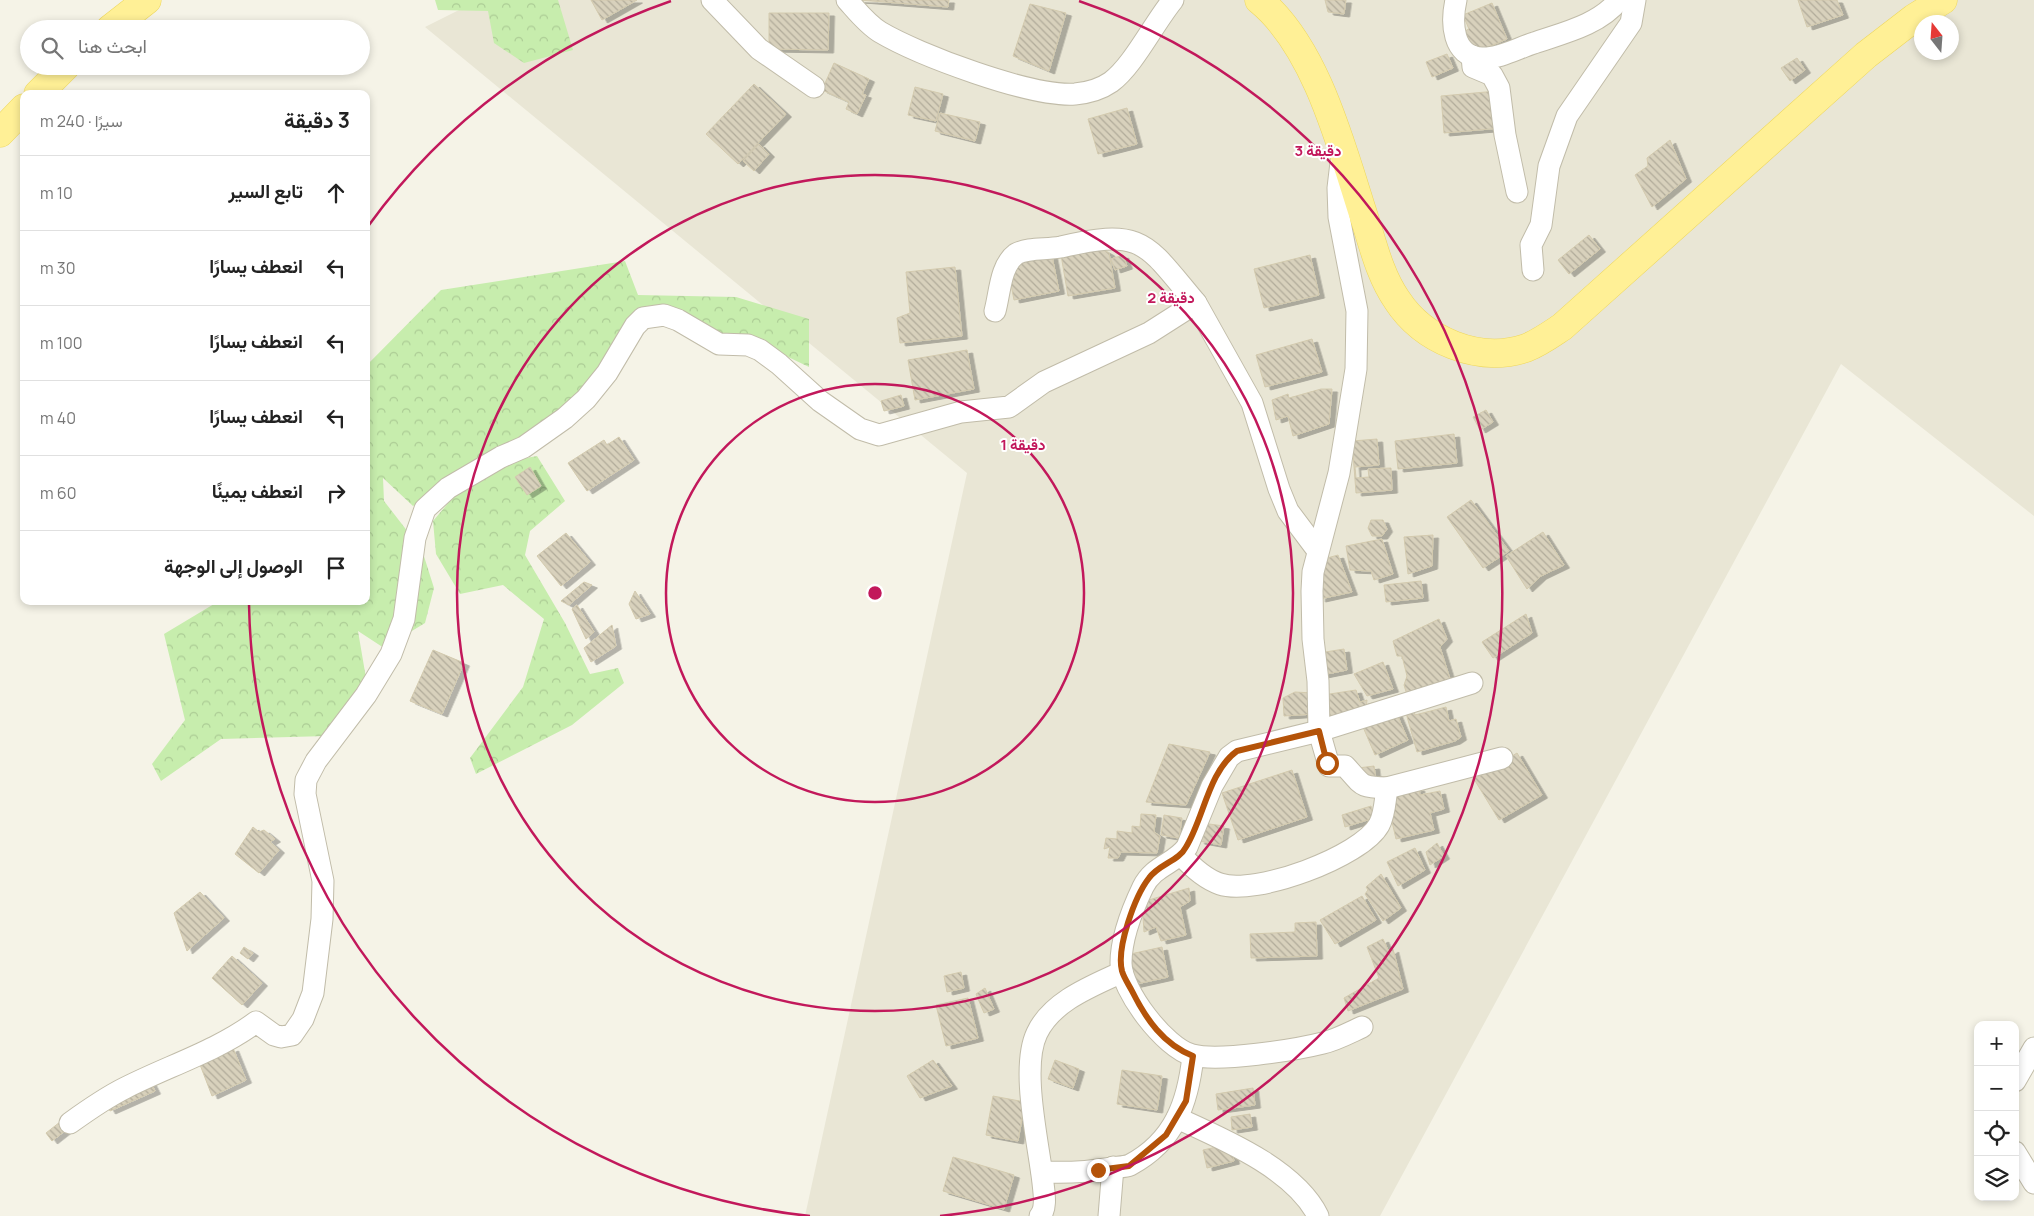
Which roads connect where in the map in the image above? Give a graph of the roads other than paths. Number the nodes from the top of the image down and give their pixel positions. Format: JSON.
{"nodes":[{"id":1,"x":147,"y":0,"type":"edge"},
{"id":2,"x":712,"y":0,"type":"edge"},
{"id":3,"x":847,"y":0,"type":"edge"},
{"id":4,"x":1173,"y":0,"type":"edge"},
{"id":5,"x":1259,"y":0,"type":"edge"},
{"id":6,"x":1456,"y":0,"type":"edge"},
{"id":7,"x":1619,"y":0,"type":"edge"},
{"id":8,"x":1634,"y":0,"type":"edge"},
{"id":9,"x":1943,"y":0,"type":"edge"},
{"id":10,"x":121,"y":20,"type":"edge"},
{"id":11,"x":1472,"y":56,"type":"junction"},
{"id":12,"x":57,"y":75,"type":"edge"},
{"id":13,"x":814,"y":87,"type":"dead end"},
{"id":14,"x":42,"y":90,"type":"edge"},
{"id":15,"x":20,"y":112,"type":"edge"},
{"id":16,"x":0,"y":133,"type":"edge"},
{"id":17,"x":1342,"y":154,"type":"junction"},
{"id":18,"x":1516,"y":192,"type":"dead end"},
{"id":19,"x":1533,"y":270,"type":"dead end"},
{"id":20,"x":1196,"y":304,"type":"junction"},
{"id":21,"x":995,"y":311,"type":"dead end"},
{"id":22,"x":1318,"y":551,"type":"junction"},
{"id":23,"x":1472,"y":682,"type":"dead end"},
{"id":24,"x":1319,"y":731,"type":"junction"},
{"id":25,"x":1502,"y":758,"type":"dead end"},
{"id":26,"x":1387,"y":788,"type":"junction"},
{"id":27,"x":1181,"y":855,"type":"junction"},
{"id":28,"x":1122,"y":972,"type":"junction"},
{"id":29,"x":1362,"y":1027,"type":"dead end"},
{"id":30,"x":2034,"y":1048,"type":"edge"},
{"id":31,"x":1193,"y":1056,"type":"junction"},
{"id":32,"x":2019,"y":1074,"type":"edge"},
{"id":33,"x":1177,"y":1118,"type":"junction"},
{"id":34,"x":70,"y":1123,"type":"dead end"},
{"id":35,"x":2017,"y":1156,"type":"edge"},
{"id":36,"x":1113,"y":1167,"type":"junction"},
{"id":37,"x":1042,"y":1172,"type":"junction"},
{"id":38,"x":2034,"y":1183,"type":"edge"},
{"id":39,"x":1040,"y":1216,"type":"edge"},
{"id":40,"x":1109,"y":1216,"type":"edge"},
{"id":41,"x":1318,"y":1216,"type":"edge"}],
"edges":[{"from":1,"to":10,"type":"main road"},
{"from":2,"to":13,"type":"street"},
{"from":3,"to":4,"type":"street"},
{"from":5,"to":17,"type":"main road"},
{"from":6,"to":11,"type":"street"},
{"from":7,"to":11,"type":"street"},
{"from":8,"to":19,"type":"street"},
{"from":9,"to":17,"type":"main road"},
{"from":11,"to":18,"type":"street"},
{"from":12,"to":14,"type":"main road"},
{"from":15,"to":16,"type":"main road"},
{"from":17,"to":22,"type":"street"},
{"from":20,"to":21,"type":"street"},
{"from":20,"to":22,"type":"street"},
{"from":20,"to":34,"type":"street"},
{"from":22,"to":24,"type":"street"},
{"from":23,"to":24,"type":"street"},
{"from":24,"to":26,"type":"street"},
{"from":24,"to":27,"type":"street"},
{"from":25,"to":26,"type":"street"},
{"from":26,"to":27,"type":"street"},
{"from":27,"to":28,"type":"street"},
{"from":28,"to":31,"type":"street"},
{"from":28,"to":37,"type":"street"},
{"from":29,"to":31,"type":"street"},
{"from":30,"to":32,"type":"street"},
{"from":31,"to":33,"type":"street"},
{"from":33,"to":36,"type":"street"},
{"from":33,"to":41,"type":"street"},
{"from":35,"to":38,"type":"street"},
{"from":36,"to":37,"type":"street"},
{"from":36,"to":40,"type":"street"},
{"from":37,"to":39,"type":"street"}]}
